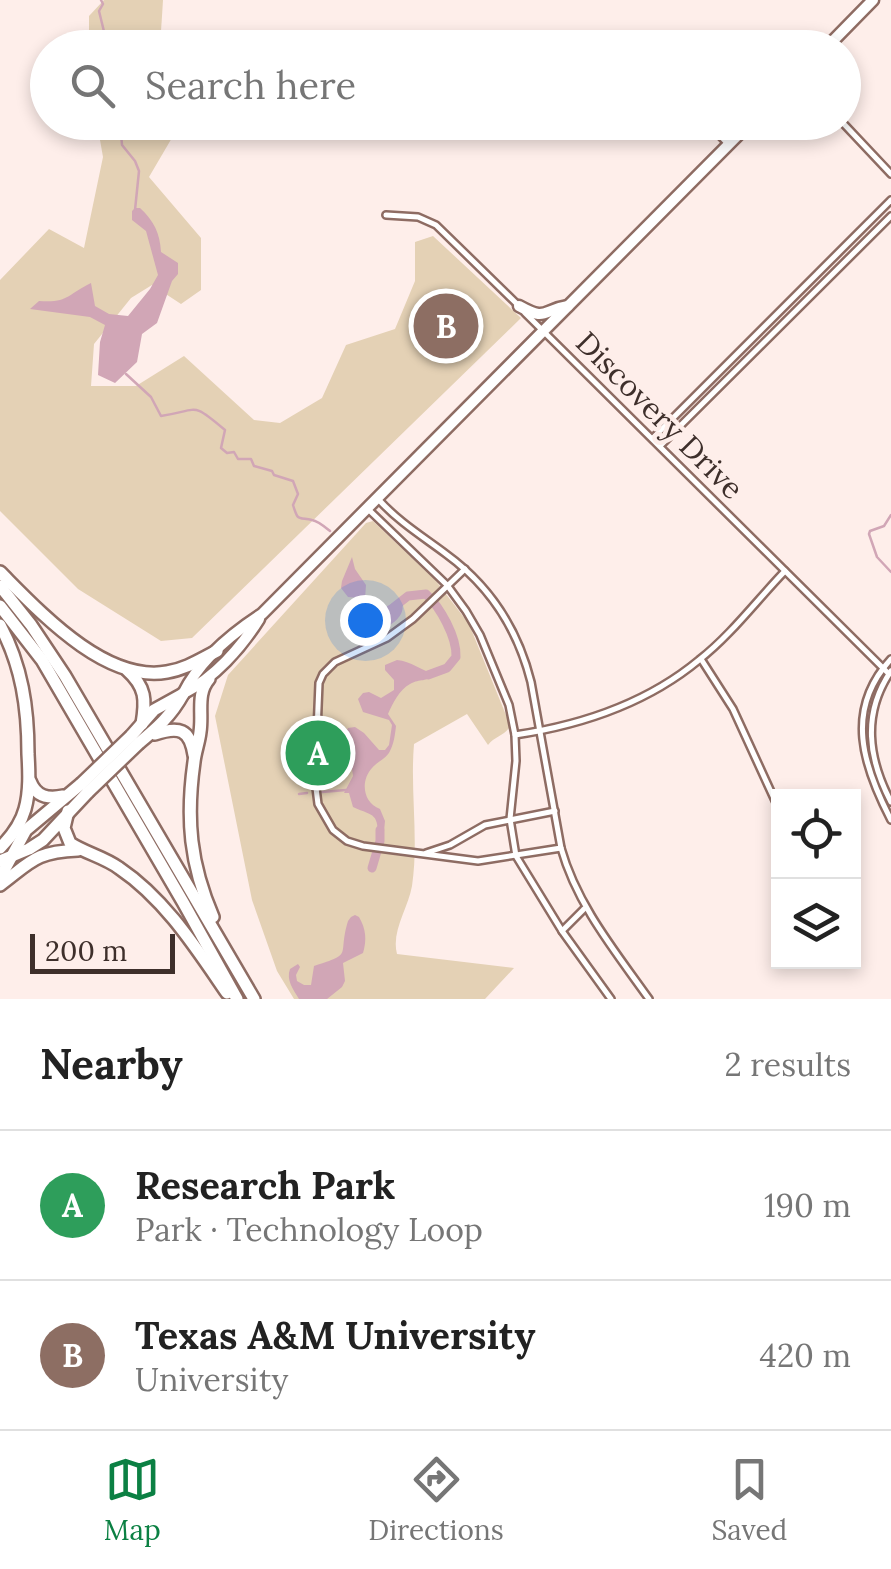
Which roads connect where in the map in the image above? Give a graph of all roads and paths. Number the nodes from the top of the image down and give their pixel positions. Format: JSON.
{"nodes":[{"id":1,"x":873,"y":0,"type":"edge"},
{"id":2,"x":843,"y":30,"type":"edge"},
{"id":3,"x":724,"y":140,"type":"edge"},
{"id":4,"x":732,"y":140,"type":"edge"},
{"id":5,"x":859,"y":140,"type":"edge"},
{"id":6,"x":728,"y":144,"type":"junction"},
{"id":7,"x":891,"y":174,"type":"edge"},
{"id":8,"x":891,"y":200,"type":"edge"},
{"id":9,"x":386,"y":214,"type":"dead end"},
{"id":10,"x":891,"y":216,"type":"edge"},
{"id":11,"x":518,"y":306,"type":"junction"},
{"id":12,"x":568,"y":306,"type":"junction"},
{"id":13,"x":544,"y":331,"type":"junction"},
{"id":14,"x":689,"y":403,"type":"junction"},
{"id":15,"x":696,"y":410,"type":"junction"},
{"id":16,"x":653,"y":439,"type":"junction"},
{"id":17,"x":660,"y":446,"type":"junction"},
{"id":18,"x":377,"y":498,"type":"junction"},
{"id":19,"x":367,"y":508,"type":"junction"},
{"id":20,"x":465,"y":569,"type":"junction"},
{"id":21,"x":0,"y":572,"type":"edge"},
{"id":22,"x":785,"y":572,"type":"junction"},
{"id":23,"x":0,"y":586,"type":"edge"},
{"id":24,"x":447,"y":586,"type":"junction"},
{"id":25,"x":0,"y":606,"type":"edge"},
{"id":26,"x":262,"y":614,"type":"junction"},
{"id":27,"x":0,"y":625,"type":"edge"},
{"id":28,"x":217,"y":651,"type":"junction"},
{"id":29,"x":701,"y":659,"type":"junction"},
{"id":30,"x":891,"y":659,"type":"edge"},
{"id":31,"x":882,"y":668,"type":"junction"},
{"id":32,"x":127,"y":670,"type":"junction"},
{"id":33,"x":890,"y":673,"type":"edge"},
{"id":34,"x":209,"y":679,"type":"junction"},
{"id":35,"x":183,"y":694,"type":"junction"},
{"id":36,"x":541,"y":731,"type":"junction"},
{"id":37,"x":140,"y":735,"type":"junction"},
{"id":38,"x":515,"y":735,"type":"junction"},
{"id":39,"x":868,"y":754,"type":"junction"},
{"id":40,"x":194,"y":755,"type":"junction"},
{"id":41,"x":29,"y":772,"type":"junction"},
{"id":42,"x":84,"y":788,"type":"junction"},
{"id":43,"x":771,"y":792,"type":"edge"},
{"id":44,"x":69,"y":795,"type":"junction"},
{"id":45,"x":891,"y":802,"type":"edge"},
{"id":46,"x":68,"y":811,"type":"junction"},
{"id":47,"x":554,"y":811,"type":"junction"},
{"id":48,"x":510,"y":819,"type":"junction"},
{"id":49,"x":891,"y":820,"type":"edge"},
{"id":50,"x":0,"y":848,"type":"edge"},
{"id":51,"x":561,"y":848,"type":"junction"},
{"id":52,"x":82,"y":850,"type":"junction"},
{"id":53,"x":422,"y":854,"type":"junction"},
{"id":54,"x":516,"y":856,"type":"junction"},
{"id":55,"x":6,"y":858,"type":"edge"},
{"id":56,"x":0,"y":882,"type":"edge"},
{"id":57,"x":585,"y":908,"type":"junction"},
{"id":58,"x":562,"y":931,"type":"junction"},
{"id":59,"x":253,"y":997,"type":"edge"},
{"id":60,"x":234,"y":999,"type":"edge"},
{"id":61,"x":611,"y":999,"type":"edge"},
{"id":62,"x":649,"y":999,"type":"edge"}],
"edges":[{"from":1,"to":2,"type":"main road"},
{"from":3,"to":6,"type":"street"},
{"from":4,"to":6,"type":"main road"},
{"from":5,"to":7,"type":"street"},
{"from":6,"to":12,"type":"main road"},
{"from":8,"to":14,"type":"street"},
{"from":9,"to":11,"type":"street","name":"Discovery Drive"},
{"from":10,"to":15,"type":"street"},
{"from":11,"to":12,"type":"main road"},
{"from":11,"to":13,"type":"street","name":"Discovery Drive"},
{"from":12,"to":13,"type":"main road"},
{"from":13,"to":16,"type":"street","name":"Discovery Drive"},
{"from":13,"to":18,"type":"main road"},
{"from":14,"to":15,"type":"street"},
{"from":14,"to":16,"type":"street"},
{"from":15,"to":17,"type":"street"},
{"from":16,"to":17,"type":"street","name":"Discovery Drive"},
{"from":17,"to":22,"type":"street","name":"Discovery Drive"},
{"from":18,"to":19,"type":"main road"},
{"from":18,"to":20,"type":"street"},
{"from":19,"to":24,"type":"street"},
{"from":19,"to":26,"type":"main road"},
{"from":20,"to":24,"type":"street"},
{"from":20,"to":36,"type":"street"},
{"from":21,"to":32,"type":"highway"},
{"from":22,"to":29,"type":"street"},
{"from":22,"to":31,"type":"street","name":"Discovery Drive"},
{"from":23,"to":59,"type":"highway"},
{"from":24,"to":38,"type":"street"},
{"from":24,"to":53,"type":"street"},
{"from":25,"to":60,"type":"highway"},
{"from":26,"to":28,"type":"main road"},
{"from":26,"to":34,"type":"main road"},
{"from":27,"to":41,"type":"highway"},
{"from":28,"to":32,"type":"highway"},
{"from":28,"to":35,"type":"main road"},
{"from":29,"to":36,"type":"street"},
{"from":29,"to":43,"type":"street"},
{"from":30,"to":31,"type":"street"},
{"from":31,"to":33,"type":"street","name":"Discovery Drive"},
{"from":31,"to":39,"type":"street"},
{"from":32,"to":37,"type":"highway"},
{"from":33,"to":39,"type":"street"},
{"from":34,"to":35,"type":"main road"},
{"from":34,"to":40,"type":"highway"},
{"from":35,"to":37,"type":"highway"},
{"from":36,"to":38,"type":"street"},
{"from":36,"to":47,"type":"street"},
{"from":37,"to":40,"type":"highway"},
{"from":37,"to":42,"type":"highway","bridge":true},
{"from":38,"to":48,"type":"street"},
{"from":39,"to":45,"type":"street"},
{"from":39,"to":49,"type":"street"},
{"from":40,"to":59,"type":"highway"},
{"from":41,"to":44,"type":"highway"},
{"from":41,"to":50,"type":"highway"},
{"from":42,"to":44,"type":"highway"},
{"from":42,"to":46,"type":"highway"},
{"from":44,"to":55,"type":"highway"},
{"from":46,"to":52,"type":"highway"},
{"from":46,"to":55,"type":"highway"},
{"from":47,"to":48,"type":"street"},
{"from":47,"to":51,"type":"street"},
{"from":48,"to":53,"type":"street"},
{"from":48,"to":54,"type":"street"},
{"from":51,"to":54,"type":"street"},
{"from":51,"to":57,"type":"street"},
{"from":52,"to":56,"type":"highway"},
{"from":52,"to":60,"type":"highway"},
{"from":53,"to":54,"type":"street"},
{"from":54,"to":58,"type":"street"},
{"from":55,"to":56,"type":"highway"},
{"from":57,"to":58,"type":"street"},
{"from":57,"to":62,"type":"street"},
{"from":58,"to":61,"type":"street"}]}
